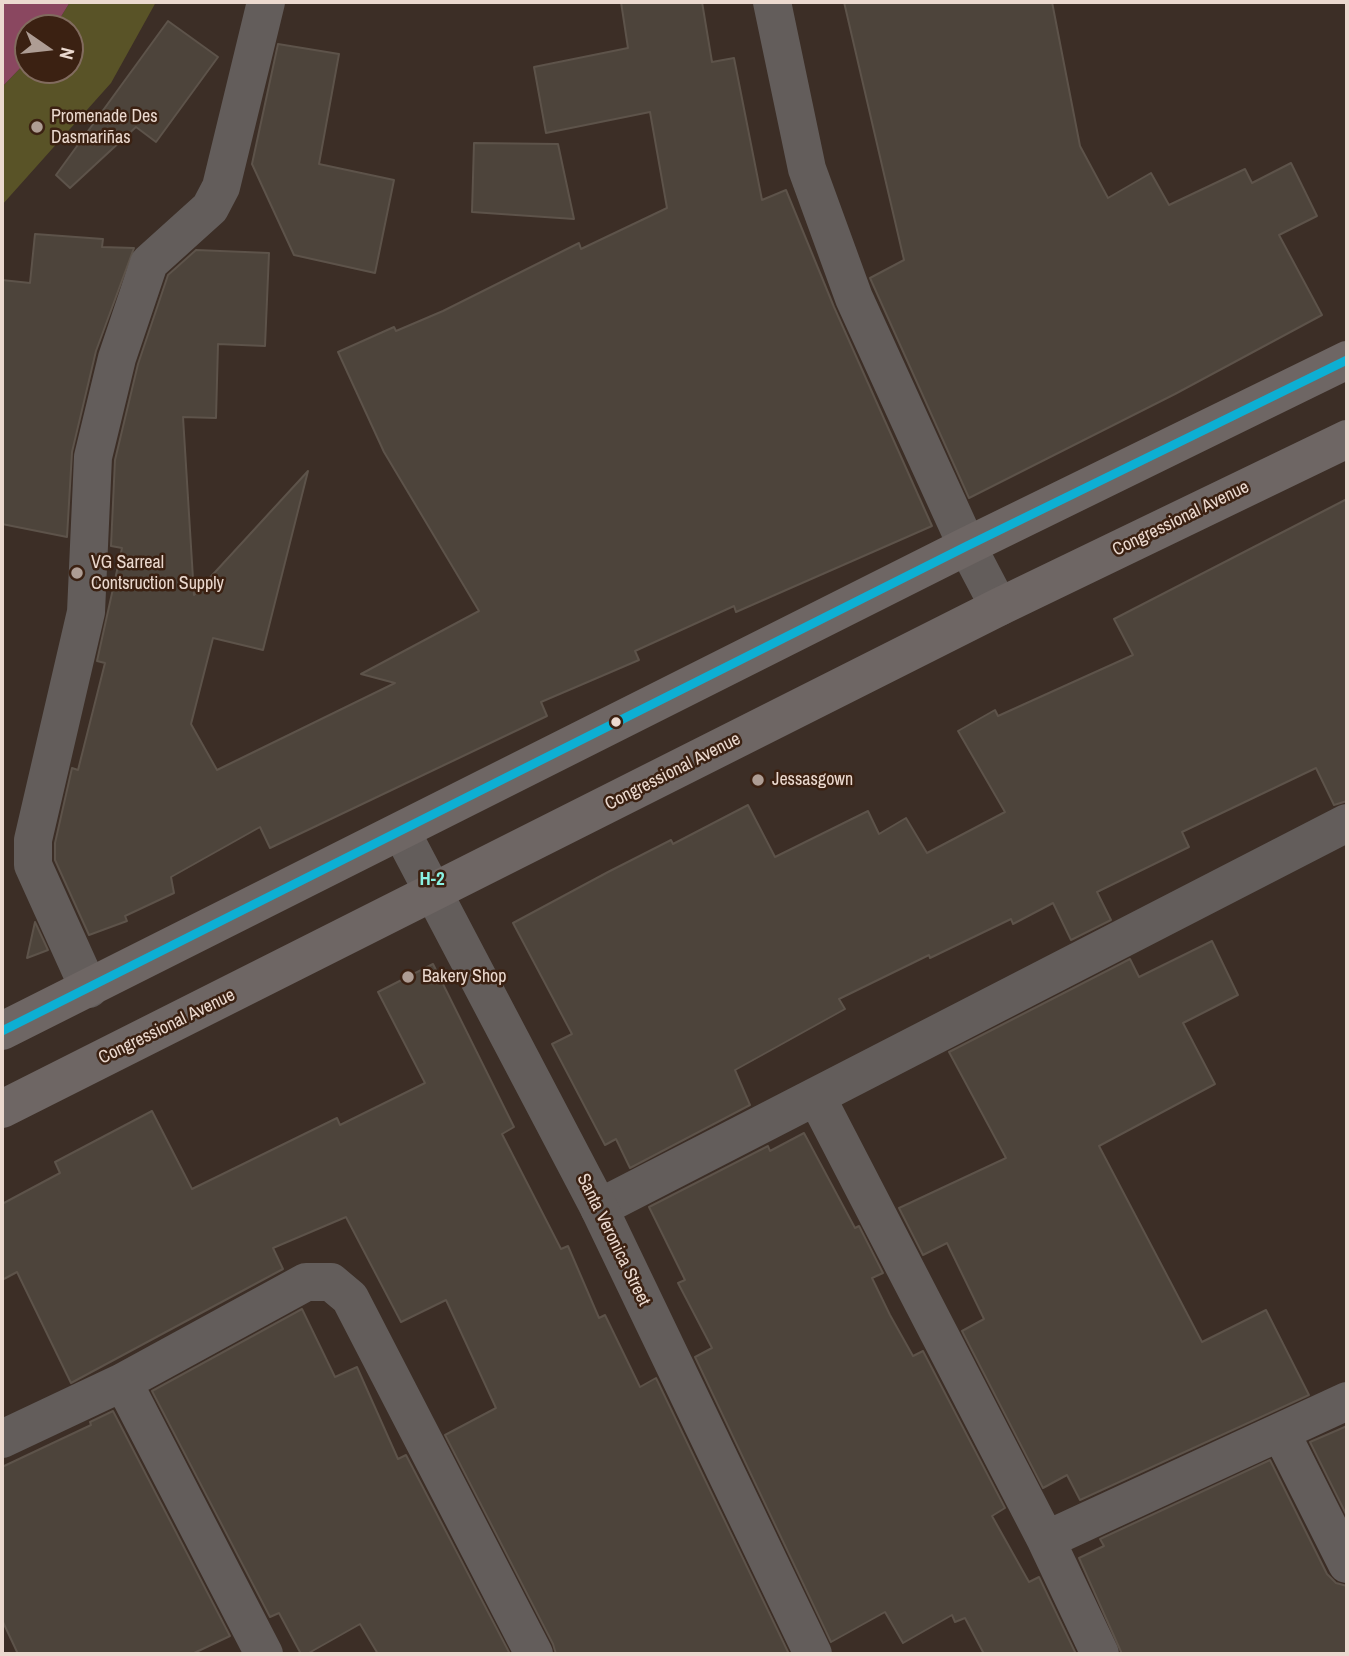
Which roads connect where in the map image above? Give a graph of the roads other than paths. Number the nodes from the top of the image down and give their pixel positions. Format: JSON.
{"nodes":[{"id":1,"x":266,"y":2,"type":"edge"},
{"id":2,"x":772,"y":2,"type":"edge"},
{"id":3,"x":1347,"y":360,"type":"edge"},
{"id":4,"x":1347,"y":439,"type":"edge"},
{"id":5,"x":967,"y":547,"type":"junction"},
{"id":6,"x":999,"y":607,"type":"junction"},
{"id":7,"x":1347,"y":823,"type":"edge"},
{"id":8,"x":401,"y":831,"type":"junction"},
{"id":9,"x":433,"y":895,"type":"junction"},
{"id":10,"x":89,"y":989,"type":"junction"},
{"id":11,"x":2,"y":1031,"type":"edge"},
{"id":12,"x":817,"y":1098,"type":"junction"},
{"id":13,"x":2,"y":1109,"type":"edge"},
{"id":14,"x":599,"y":1209,"type":"junction"},
{"id":15,"x":123,"y":1382,"type":"junction"},
{"id":16,"x":1347,"y":1401,"type":"edge"},
{"id":17,"x":1281,"y":1433,"type":"junction"},
{"id":18,"x":2,"y":1438,"type":"edge"},
{"id":19,"x":1046,"y":1540,"type":"junction"},
{"id":20,"x":1347,"y":1564,"type":"edge"},
{"id":21,"x":264,"y":1654,"type":"edge"},
{"id":22,"x":534,"y":1654,"type":"edge"},
{"id":23,"x":813,"y":1654,"type":"edge"},
{"id":24,"x":1100,"y":1654,"type":"edge"}],
"edges":[{"from":1,"to":10,"type":"street"},
{"from":2,"to":5,"type":"street"},
{"from":3,"to":5,"type":"main road"},
{"from":4,"to":6,"type":"main road","name":"Congressional Avenue"},
{"from":5,"to":6,"type":"street"},
{"from":5,"to":8,"type":"main road"},
{"from":6,"to":9,"type":"main road","name":"Congressional Avenue"},
{"from":7,"to":12,"type":"street"},
{"from":8,"to":9,"type":"street","name":"Santa Veronica Street"},
{"from":8,"to":10,"type":"main road"},
{"from":9,"to":13,"type":"main road","name":"Congressional Avenue"},
{"from":9,"to":14,"type":"street","name":"Santa Veronica Street"},
{"from":10,"to":11,"type":"main road"},
{"from":12,"to":14,"type":"street"},
{"from":12,"to":19,"type":"street"},
{"from":14,"to":23,"type":"street","name":"Santa Veronica Street"},
{"from":15,"to":18,"type":"street"},
{"from":15,"to":21,"type":"street"},
{"from":15,"to":22,"type":"street"},
{"from":16,"to":17,"type":"street"},
{"from":17,"to":19,"type":"street"},
{"from":17,"to":20,"type":"street"},
{"from":19,"to":24,"type":"street"}]}
